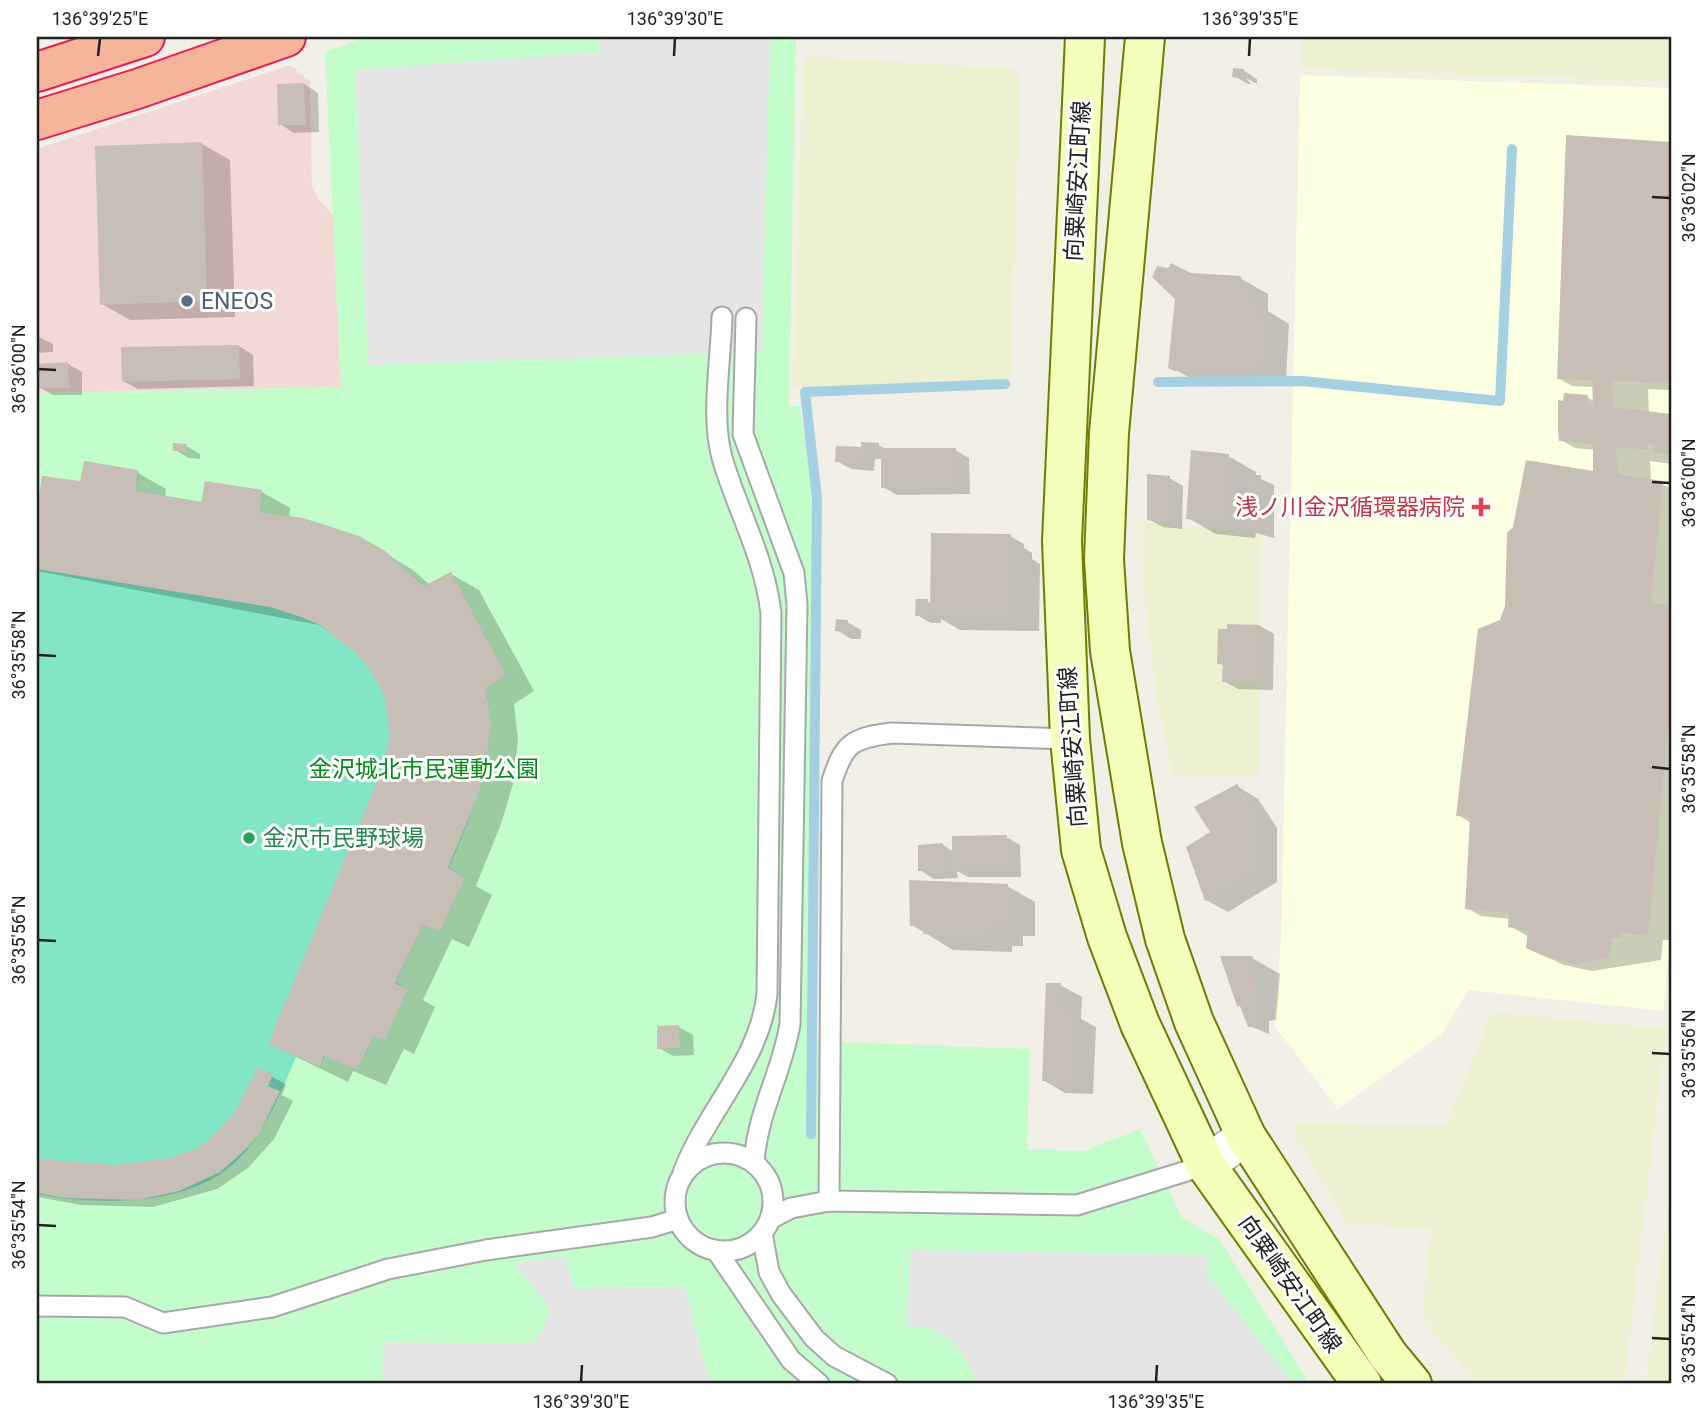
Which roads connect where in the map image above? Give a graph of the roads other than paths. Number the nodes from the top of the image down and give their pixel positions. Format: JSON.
{"nodes":[{"id":1,"x":145,"y":37,"type":"edge"},
{"id":2,"x":286,"y":37,"type":"edge"},
{"id":3,"x":1085,"y":37,"type":"edge"},
{"id":4,"x":1145,"y":37,"type":"edge"},
{"id":5,"x":37,"y":72,"type":"edge"},
{"id":6,"x":37,"y":120,"type":"edge"},
{"id":7,"x":722,"y":317,"type":"dead end"},
{"id":8,"x":746,"y":318,"type":"dead end"},
{"id":9,"x":1070,"y":739,"type":"junction"},
{"id":10,"x":1246,"y":1136,"type":"junction"},
{"id":11,"x":754,"y":1163,"type":"junction"},
{"id":12,"x":1206,"y":1165,"type":"junction"},
{"id":13,"x":684,"y":1173,"type":"junction"},
{"id":14,"x":830,"y":1201,"type":"junction"},
{"id":15,"x":678,"y":1219,"type":"junction"},
{"id":16,"x":766,"y":1226,"type":"junction"},
{"id":17,"x":716,"y":1250,"type":"junction"},
{"id":18,"x":37,"y":1306,"type":"edge"},
{"id":19,"x":819,"y":1384,"type":"edge"},
{"id":20,"x":887,"y":1384,"type":"edge"},
{"id":21,"x":1362,"y":1384,"type":"edge"},
{"id":22,"x":1412,"y":1384,"type":"edge"}],
"edges":[{"from":1,"to":5,"type":"highway"},
{"from":2,"to":6,"type":"highway"},
{"from":3,"to":9,"type":"main road","name":"向粟崎安江町線"},
{"from":4,"to":10,"type":"main road","name":"向粟崎安江町線"},
{"from":7,"to":13,"type":"lane"},
{"from":8,"to":11,"type":"lane"},
{"from":9,"to":12,"type":"main road","name":"向粟崎安江町線"},
{"from":9,"to":14,"type":"lane"},
{"from":10,"to":12,"type":"street"},
{"from":10,"to":22,"type":"main road","name":"向粟崎安江町線"},
{"from":11,"to":13,"type":"lane"},
{"from":11,"to":16,"type":"lane"},
{"from":12,"to":14,"type":"lane"},
{"from":12,"to":21,"type":"main road","name":"向粟崎安江町線"},
{"from":13,"to":15,"type":"lane"},
{"from":14,"to":16,"type":"lane"},
{"from":15,"to":17,"type":"lane"},
{"from":15,"to":18,"type":"lane"},
{"from":16,"to":17,"type":"lane"},
{"from":16,"to":20,"type":"lane"},
{"from":17,"to":19,"type":"lane"}]}
